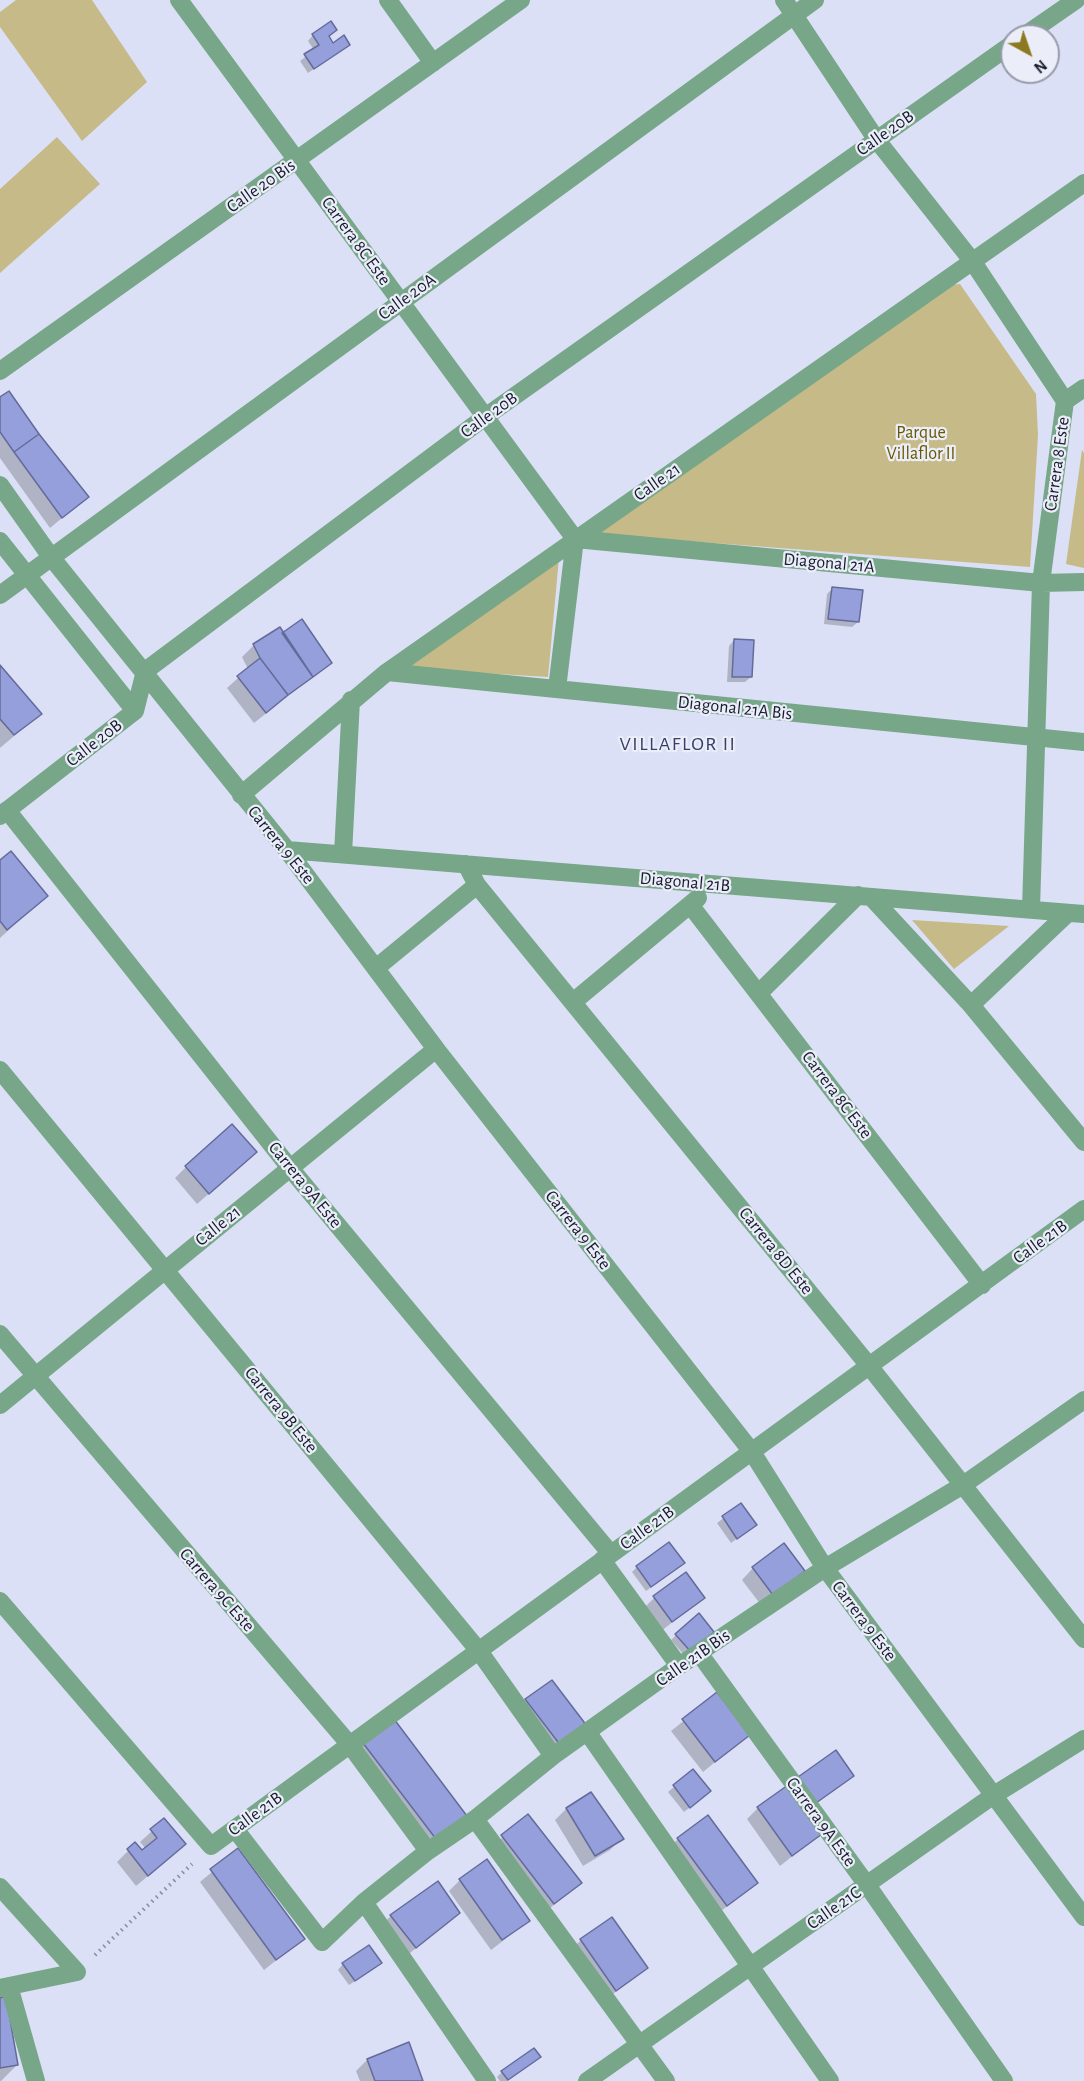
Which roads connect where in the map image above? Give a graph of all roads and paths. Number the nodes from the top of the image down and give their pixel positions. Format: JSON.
{"nodes":[{"id":1,"x":179,"y":0,"type":"edge"},
{"id":2,"x":388,"y":0,"type":"edge"},
{"id":3,"x":521,"y":0,"type":"edge"},
{"id":4,"x":815,"y":0,"type":"edge"},
{"id":5,"x":1076,"y":0,"type":"edge"},
{"id":6,"x":789,"y":7,"type":"edge"},
{"id":7,"x":1041,"y":24,"type":"edge"},
{"id":8,"x":1000,"y":52,"type":"edge"},
{"id":9,"x":433,"y":63,"type":"junction"},
{"id":10,"x":876,"y":139,"type":"junction"},
{"id":11,"x":297,"y":160,"type":"junction"},
{"id":12,"x":1084,"y":183,"type":"edge"},
{"id":13,"x":973,"y":262,"type":"junction"},
{"id":14,"x":401,"y":302,"type":"junction"},
{"id":15,"x":0,"y":371,"type":"edge"},
{"id":16,"x":1084,"y":388,"type":"edge"},
{"id":17,"x":1065,"y":401,"type":"junction"},
{"id":18,"x":485,"y":417,"type":"junction"},
{"id":19,"x":0,"y":485,"type":"edge"},
{"id":20,"x":575,"y":539,"type":"junction"},
{"id":21,"x":0,"y":541,"type":"edge"},
{"id":22,"x":51,"y":557,"type":"junction"},
{"id":23,"x":28,"y":574,"type":"junction"},
{"id":24,"x":1084,"y":582,"type":"edge"},
{"id":25,"x":1041,"y":583,"type":"junction"},
{"id":26,"x":0,"y":595,"type":"edge"},
{"id":27,"x":145,"y":671,"type":"junction"},
{"id":28,"x":387,"y":672,"type":"junction"},
{"id":29,"x":557,"y":689,"type":"junction"},
{"id":30,"x":351,"y":699,"type":"junction"},
{"id":31,"x":135,"y":711,"type":"junction"},
{"id":32,"x":1035,"y":739,"type":"junction"},
{"id":33,"x":1084,"y":742,"type":"edge"},
{"id":34,"x":241,"y":795,"type":"junction"},
{"id":35,"x":3,"y":813,"type":"edge"},
{"id":36,"x":287,"y":850,"type":"junction"},
{"id":37,"x":343,"y":854,"type":"junction"},
{"id":38,"x":466,"y":864,"type":"junction"},
{"id":39,"x":711,"y":884,"type":"junction"},
{"id":40,"x":477,"y":885,"type":"junction"},
{"id":41,"x":864,"y":896,"type":"junction"},
{"id":42,"x":691,"y":906,"type":"junction"},
{"id":43,"x":1030,"y":909,"type":"junction"},
{"id":44,"x":1079,"y":915,"type":"edge"},
{"id":45,"x":376,"y":968,"type":"junction"},
{"id":46,"x":759,"y":993,"type":"junction"},
{"id":47,"x":573,"y":1002,"type":"junction"},
{"id":48,"x":971,"y":1005,"type":"junction"},
{"id":49,"x":436,"y":1049,"type":"junction"},
{"id":50,"x":0,"y":1070,"type":"edge"},
{"id":51,"x":1084,"y":1142,"type":"edge"},
{"id":52,"x":290,"y":1168,"type":"junction"},
{"id":53,"x":1084,"y":1209,"type":"edge"},
{"id":54,"x":165,"y":1269,"type":"junction"},
{"id":55,"x":982,"y":1285,"type":"junction"},
{"id":56,"x":0,"y":1334,"type":"edge"},
{"id":57,"x":870,"y":1366,"type":"junction"},
{"id":58,"x":34,"y":1375,"type":"junction"},
{"id":59,"x":1084,"y":1401,"type":"edge"},
{"id":60,"x":0,"y":1405,"type":"edge"},
{"id":61,"x":752,"y":1452,"type":"junction"},
{"id":62,"x":963,"y":1485,"type":"junction"},
{"id":63,"x":606,"y":1557,"type":"junction"},
{"id":64,"x":825,"y":1568,"type":"junction"},
{"id":65,"x":0,"y":1601,"type":"edge"},
{"id":66,"x":1084,"y":1639,"type":"edge"},
{"id":67,"x":479,"y":1651,"type":"junction"},
{"id":68,"x":699,"y":1653,"type":"junction"},
{"id":69,"x":680,"y":1666,"type":"junction"},
{"id":70,"x":588,"y":1733,"type":"junction"},
{"id":71,"x":1084,"y":1739,"type":"edge"},
{"id":72,"x":350,"y":1745,"type":"junction"},
{"id":73,"x":553,"y":1756,"type":"junction"},
{"id":74,"x":994,"y":1795,"type":"junction"},
{"id":75,"x":475,"y":1819,"type":"junction"},
{"id":76,"x":235,"y":1829,"type":"junction"},
{"id":77,"x":211,"y":1846,"type":"junction"},
{"id":78,"x":428,"y":1851,"type":"junction"},
{"id":79,"x":867,"y":1885,"type":"junction"},
{"id":80,"x":0,"y":1887,"type":"edge"},
{"id":81,"x":364,"y":1902,"type":"junction"},
{"id":82,"x":1084,"y":1917,"type":"edge"},
{"id":83,"x":751,"y":1966,"type":"junction"},
{"id":84,"x":76,"y":1972,"type":"junction"},
{"id":85,"x":5,"y":1987,"type":"edge"},
{"id":86,"x":639,"y":2044,"type":"junction"},
{"id":87,"x":36,"y":2081,"type":"edge"},
{"id":88,"x":487,"y":2081,"type":"edge"},
{"id":89,"x":587,"y":2081,"type":"edge"},
{"id":90,"x":666,"y":2081,"type":"edge"},
{"id":91,"x":830,"y":2081,"type":"edge"},
{"id":92,"x":1004,"y":2081,"type":"edge"}],
"edges":[{"from":1,"to":11,"type":"street","name":"Carrera 8C Este"},
{"from":2,"to":9,"type":"street"},
{"from":3,"to":9,"type":"street","name":"Calle 20 Bis"},
{"from":4,"to":6,"type":"street","name":"Calle 20A"},
{"from":5,"to":7,"type":"street"},
{"from":6,"to":10,"type":"street","name":"Carrera 8 Este"},
{"from":6,"to":14,"type":"street","name":"Calle 20A"},
{"from":8,"to":10,"type":"street","name":"Calle 20B"},
{"from":9,"to":11,"type":"street","name":"Calle 20 Bis"},
{"from":10,"to":13,"type":"street","name":"Carrera 8 Este"},
{"from":10,"to":18,"type":"street","name":"Calle 20B"},
{"from":11,"to":14,"type":"street","name":"Carrera 8C Este"},
{"from":11,"to":15,"type":"street","name":"Calle 20 Bis"},
{"from":12,"to":13,"type":"street","name":"Calle 21"},
{"from":13,"to":17,"type":"street","name":"Carrera 8 Este"},
{"from":13,"to":20,"type":"street","name":"Calle 21"},
{"from":14,"to":18,"type":"street","name":"Carrera 8C Este"},
{"from":14,"to":22,"type":"street","name":"Calle 20A"},
{"from":16,"to":17,"type":"street"},
{"from":17,"to":25,"type":"street","name":"Carrera 8 Este"},
{"from":18,"to":20,"type":"street","name":"Carrera 8C Este"},
{"from":18,"to":27,"type":"street","name":"Calle 20B"},
{"from":19,"to":22,"type":"street"},
{"from":20,"to":25,"type":"street","name":"Diagonal 21A"},
{"from":20,"to":28,"type":"street","name":"Calle 21"},
{"from":20,"to":29,"type":"street"},
{"from":21,"to":23,"type":"street"},
{"from":22,"to":23,"type":"street","name":"Calle 20A"},
{"from":22,"to":27,"type":"street","name":"Carrera 9 Este"},
{"from":23,"to":26,"type":"street","name":"Calle 20A"},
{"from":23,"to":31,"type":"street"},
{"from":24,"to":25,"type":"street","name":"Diagonal 21A"},
{"from":25,"to":32,"type":"street","name":"Carrera 8 Este"},
{"from":27,"to":31,"type":"street","name":"Calle 20B"},
{"from":27,"to":34,"type":"street","name":"Carrera 9 Este"},
{"from":28,"to":29,"type":"street","name":"Diagonal 21A Bis"},
{"from":28,"to":30,"type":"street","name":"Calle 21"},
{"from":29,"to":32,"type":"street","name":"Diagonal 21A Bis"},
{"from":30,"to":34,"type":"street","name":"Calle 21"},
{"from":30,"to":37,"type":"street"},
{"from":31,"to":35,"type":"street","name":"Calle 20B"},
{"from":32,"to":33,"type":"street","name":"Diagonal 21A Bis"},
{"from":32,"to":43,"type":"street","name":"Carrera 8 Este"},
{"from":34,"to":36,"type":"street","name":"Carrera 9 Este"},
{"from":35,"to":52,"type":"street","name":"Carrera 9A Este"},
{"from":36,"to":37,"type":"street","name":"Diagonal 21B"},
{"from":36,"to":45,"type":"street","name":"Carrera 9 Este"},
{"from":37,"to":38,"type":"street","name":"Diagonal 21B"},
{"from":38,"to":39,"type":"street","name":"Diagonal 21B"},
{"from":38,"to":40,"type":"street","name":"Carrera 8D Este"},
{"from":39,"to":41,"type":"street","name":"Diagonal 21B"},
{"from":39,"to":42,"type":"street"},
{"from":40,"to":45,"type":"street"},
{"from":40,"to":47,"type":"street","name":"Carrera 8D Este"},
{"from":41,"to":43,"type":"street","name":"Diagonal 21B"},
{"from":41,"to":46,"type":"street"},
{"from":41,"to":48,"type":"street"},
{"from":42,"to":46,"type":"street","name":"Carrera 8C Este"},
{"from":42,"to":47,"type":"street"},
{"from":43,"to":44,"type":"street","name":"Diagonal 21B"},
{"from":44,"to":48,"type":"street"},
{"from":45,"to":49,"type":"street","name":"Carrera 9 Este"},
{"from":46,"to":55,"type":"street","name":"Carrera 8C Este"},
{"from":47,"to":57,"type":"street","name":"Carrera 8D Este"},
{"from":48,"to":51,"type":"street"},
{"from":49,"to":52,"type":"street","name":"Calle 21"},
{"from":49,"to":61,"type":"street","name":"Carrera 9 Este"},
{"from":50,"to":54,"type":"street","name":"Carrera 9B Este"},
{"from":52,"to":54,"type":"street","name":"Calle 21"},
{"from":52,"to":63,"type":"street","name":"Carrera 9A Este"},
{"from":53,"to":55,"type":"street","name":"Calle 21B"},
{"from":54,"to":58,"type":"street","name":"Calle 21"},
{"from":54,"to":67,"type":"street","name":"Carrera 9B Este"},
{"from":55,"to":57,"type":"street","name":"Calle 21B"},
{"from":56,"to":58,"type":"street","name":"Carrera 9C Este"},
{"from":57,"to":61,"type":"street","name":"Calle 21B"},
{"from":57,"to":62,"type":"street","name":"Carrera 8D Este"},
{"from":58,"to":60,"type":"street","name":"Calle 21"},
{"from":58,"to":72,"type":"street","name":"Carrera 9C Este"},
{"from":59,"to":62,"type":"street","name":"Calle 21B Bis"},
{"from":61,"to":63,"type":"street","name":"Calle 21B"},
{"from":61,"to":64,"type":"street","name":"Carrera 9 Este"},
{"from":62,"to":64,"type":"street","name":"Calle 21B Bis"},
{"from":62,"to":66,"type":"street","name":"Carrera 8D Este"},
{"from":63,"to":67,"type":"street","name":"Calle 21B"},
{"from":63,"to":69,"type":"street","name":"Carrera 9A Este"},
{"from":64,"to":68,"type":"street","name":"Calle 21B Bis"},
{"from":64,"to":74,"type":"street","name":"Carrera 9 Este"},
{"from":65,"to":77,"type":"street"},
{"from":67,"to":72,"type":"street","name":"Calle 21B"},
{"from":67,"to":73,"type":"street","name":"Carrera 9B Este"},
{"from":68,"to":69,"type":"street","name":"Calle 21B Bis"},
{"from":68,"to":79,"type":"street","name":"Carrera 9A Este"},
{"from":69,"to":70,"type":"street","name":"Calle 21B Bis"},
{"from":70,"to":73,"type":"street","name":"Calle 21B Bis"},
{"from":70,"to":83,"type":"street"},
{"from":71,"to":74,"type":"street","name":"Calle 21C"},
{"from":72,"to":76,"type":"street","name":"Calle 21B"},
{"from":72,"to":78,"type":"street","name":"Carrera 9C Este"},
{"from":73,"to":75,"type":"street","name":"Calle 21B Bis"},
{"from":74,"to":79,"type":"street","name":"Calle 21C"},
{"from":74,"to":82,"type":"street","name":"Carrera 9 Este"},
{"from":75,"to":78,"type":"street","name":"Calle 21B Bis"},
{"from":75,"to":86,"type":"street"},
{"from":76,"to":77,"type":"street","name":"Calle 21B"},
{"from":76,"to":81,"type":"street","name":"Calle 21B Bis"},
{"from":77,"to":84,"type":"path"},
{"from":78,"to":81,"type":"street","name":"Calle 21B Bis"},
{"from":79,"to":83,"type":"street","name":"Calle 21C"},
{"from":79,"to":92,"type":"street","name":"Carrera 9A Este"},
{"from":80,"to":84,"type":"street"},
{"from":81,"to":88,"type":"street"},
{"from":83,"to":86,"type":"street","name":"Calle 21C"},
{"from":83,"to":91,"type":"street"},
{"from":84,"to":85,"type":"street"},
{"from":85,"to":87,"type":"street"},
{"from":86,"to":89,"type":"street","name":"Calle 21C"},
{"from":86,"to":90,"type":"street"}]}
